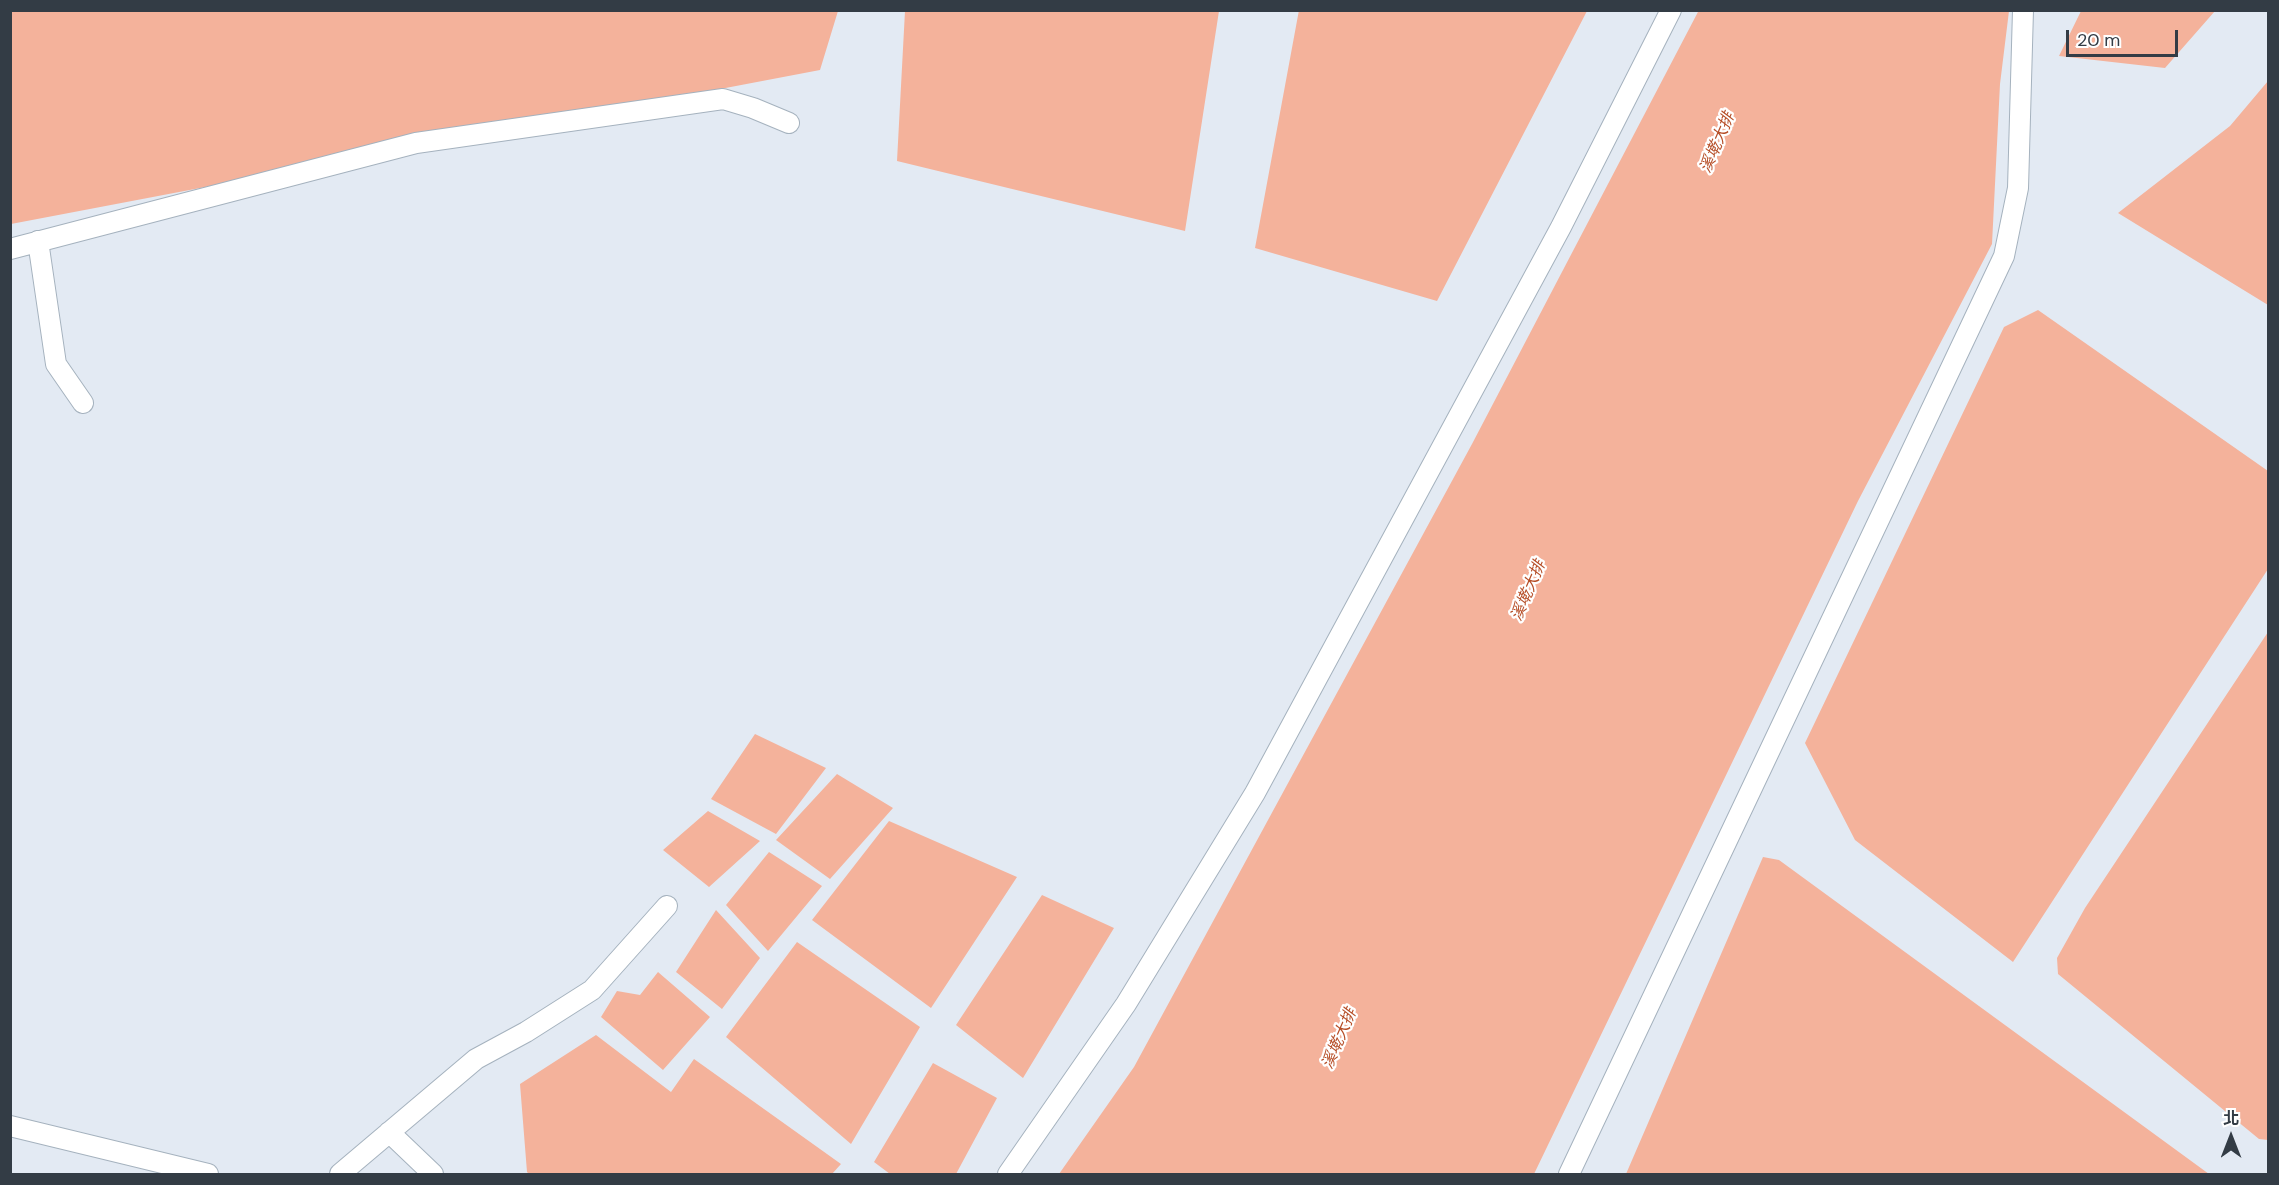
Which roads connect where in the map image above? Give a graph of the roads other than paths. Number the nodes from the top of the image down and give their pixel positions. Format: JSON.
{"nodes":[{"id":1,"x":1671,"y":10,"type":"edge"},
{"id":2,"x":2023,"y":10,"type":"edge"},
{"id":3,"x":789,"y":123,"type":"dead end"},
{"id":4,"x":38,"y":242,"type":"junction"},
{"id":5,"x":10,"y":249,"type":"edge"},
{"id":6,"x":83,"y":403,"type":"dead end"},
{"id":7,"x":667,"y":906,"type":"dead end"},
{"id":8,"x":10,"y":1126,"type":"edge"},
{"id":9,"x":389,"y":1132,"type":"junction"},
{"id":10,"x":208,"y":1174,"type":"edge"},
{"id":11,"x":340,"y":1174,"type":"edge"},
{"id":12,"x":433,"y":1174,"type":"edge"},
{"id":13,"x":1008,"y":1174,"type":"edge"},
{"id":14,"x":1569,"y":1174,"type":"edge"}],
"edges":[{"from":1,"to":13,"type":"lane"},
{"from":2,"to":14,"type":"lane"},
{"from":3,"to":4,"type":"lane"},
{"from":4,"to":5,"type":"lane"},
{"from":4,"to":6,"type":"lane"},
{"from":7,"to":9,"type":"lane"},
{"from":8,"to":10,"type":"lane"},
{"from":9,"to":11,"type":"lane"},
{"from":9,"to":12,"type":"lane"}]}
